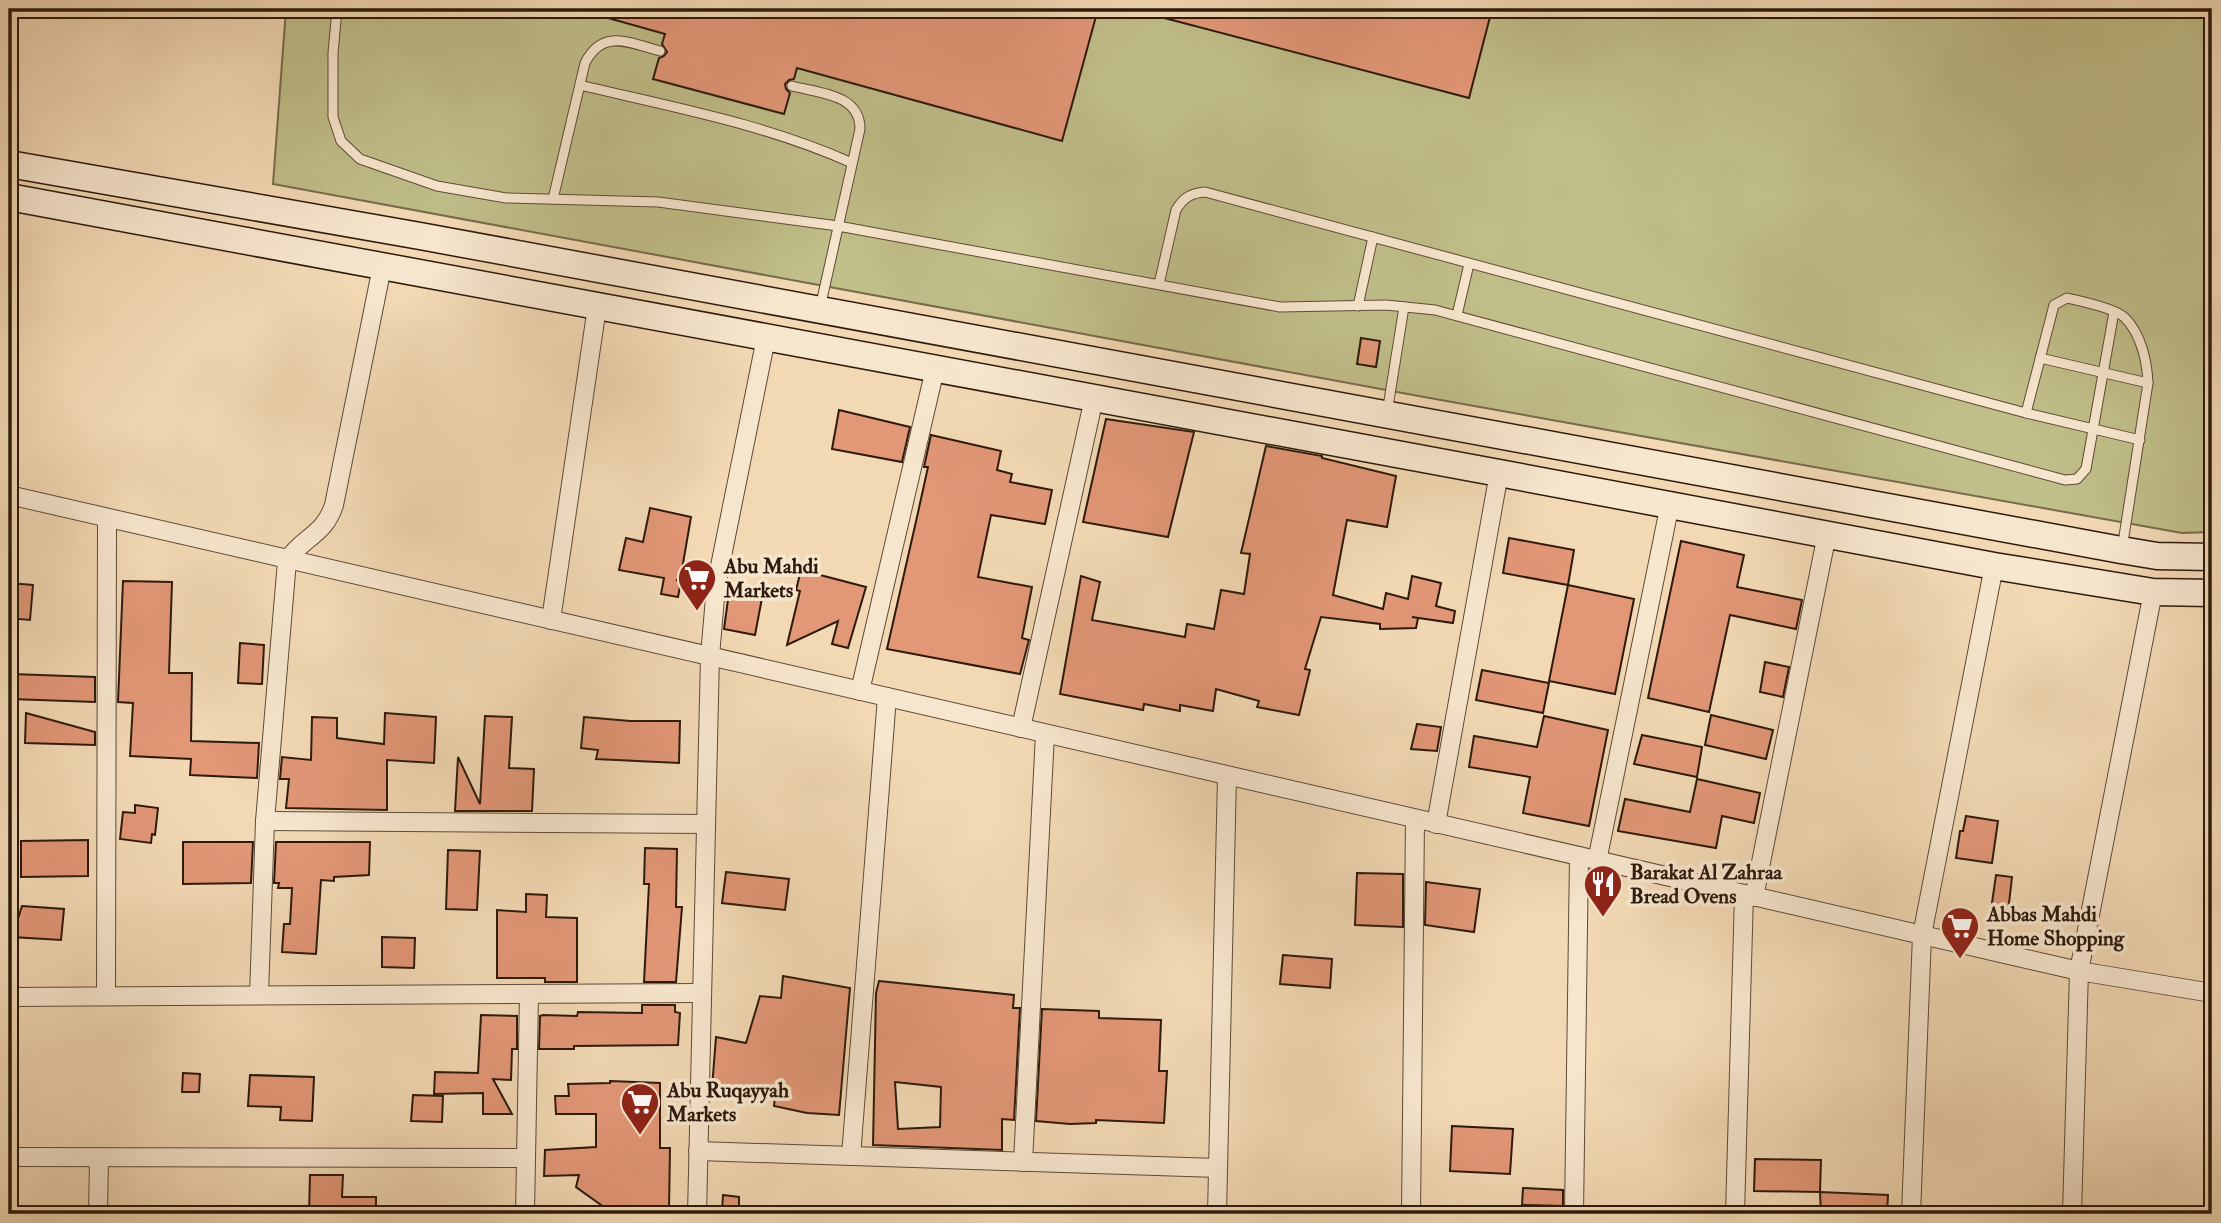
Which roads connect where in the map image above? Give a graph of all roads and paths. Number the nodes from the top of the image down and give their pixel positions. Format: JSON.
{"nodes":[{"id":1,"x":337,"y":9,"type":"edge"},
{"id":2,"x":660,"y":51,"type":"dead end"},
{"id":3,"x":580,"y":85,"type":"junction"},
{"id":4,"x":792,"y":86,"type":"dead end"},
{"id":5,"x":852,"y":163,"type":"junction"},
{"id":6,"x":9,"y":164,"type":"edge"},
{"id":7,"x":9,"y":197,"type":"edge"},
{"id":8,"x":553,"y":199,"type":"junction"},
{"id":9,"x":838,"y":226,"type":"junction"},
{"id":10,"x":1373,"y":237,"type":"junction"},
{"id":11,"x":1469,"y":264,"type":"junction"},
{"id":12,"x":382,"y":267,"type":"junction"},
{"id":13,"x":1159,"y":284,"type":"junction"},
{"id":14,"x":1358,"y":306,"type":"junction"},
{"id":15,"x":597,"y":307,"type":"junction"},
{"id":16,"x":1404,"y":307,"type":"junction"},
{"id":17,"x":820,"y":310,"type":"junction"},
{"id":18,"x":2114,"y":312,"type":"junction"},
{"id":19,"x":1457,"y":314,"type":"junction"},
{"id":20,"x":766,"y":338,"type":"junction"},
{"id":21,"x":2040,"y":358,"type":"junction"},
{"id":22,"x":935,"y":369,"type":"junction"},
{"id":23,"x":2103,"y":373,"type":"junction"},
{"id":24,"x":2148,"y":383,"type":"junction"},
{"id":25,"x":1094,"y":398,"type":"junction"},
{"id":26,"x":2026,"y":413,"type":"junction"},
{"id":27,"x":1387,"y":415,"type":"junction"},
{"id":28,"x":2094,"y":429,"type":"junction"},
{"id":29,"x":2140,"y":440,"type":"junction"},
{"id":30,"x":1500,"y":472,"type":"junction"},
{"id":31,"x":9,"y":495,"type":"edge"},
{"id":32,"x":1670,"y":504,"type":"junction"},
{"id":33,"x":107,"y":518,"type":"junction"},
{"id":34,"x":1827,"y":534,"type":"junction"},
{"id":35,"x":2121,"y":551,"type":"junction"},
{"id":36,"x":2212,"y":557,"type":"edge"},
{"id":37,"x":287,"y":561,"type":"junction"},
{"id":38,"x":1994,"y":566,"type":"junction"},
{"id":39,"x":2153,"y":592,"type":"junction"},
{"id":40,"x":2212,"y":593,"type":"edge"},
{"id":41,"x":551,"y":620,"type":"junction"},
{"id":42,"x":710,"y":656,"type":"junction"},
{"id":43,"x":860,"y":691,"type":"junction"},
{"id":44,"x":887,"y":697,"type":"junction"},
{"id":45,"x":1021,"y":728,"type":"junction"},
{"id":46,"x":1045,"y":734,"type":"junction"},
{"id":47,"x":1227,"y":776,"type":"junction"},
{"id":48,"x":1415,"y":819,"type":"junction"},
{"id":49,"x":265,"y":821,"type":"junction"},
{"id":50,"x":706,"y":824,"type":"junction"},
{"id":51,"x":1436,"y":824,"type":"junction"},
{"id":52,"x":1579,"y":856,"type":"junction"},
{"id":53,"x":1597,"y":861,"type":"junction"},
{"id":54,"x":1749,"y":896,"type":"junction"},
{"id":55,"x":1922,"y":935,"type":"junction"},
{"id":56,"x":2079,"y":971,"type":"junction"},
{"id":57,"x":702,"y":993,"type":"junction"},
{"id":58,"x":2212,"y":993,"type":"edge"},
{"id":59,"x":529,"y":994,"type":"junction"},
{"id":60,"x":259,"y":995,"type":"junction"},
{"id":61,"x":106,"y":996,"type":"junction"},
{"id":62,"x":9,"y":997,"type":"edge"},
{"id":63,"x":698,"y":1151,"type":"junction"},
{"id":64,"x":851,"y":1156,"type":"junction"},
{"id":65,"x":9,"y":1157,"type":"edge"},
{"id":66,"x":526,"y":1157,"type":"junction"},
{"id":67,"x":99,"y":1158,"type":"junction"},
{"id":68,"x":1023,"y":1162,"type":"junction"},
{"id":69,"x":1218,"y":1168,"type":"junction"},
{"id":70,"x":98,"y":1214,"type":"edge"},
{"id":71,"x":525,"y":1214,"type":"edge"},
{"id":72,"x":697,"y":1214,"type":"edge"},
{"id":73,"x":1217,"y":1214,"type":"edge"},
{"id":74,"x":1410,"y":1214,"type":"edge"},
{"id":75,"x":1574,"y":1214,"type":"edge"},
{"id":76,"x":1735,"y":1214,"type":"edge"},
{"id":77,"x":1911,"y":1214,"type":"edge"},
{"id":78,"x":2072,"y":1214,"type":"edge"}],
"edges":[{"from":1,"to":8,"type":"lane"},
{"from":2,"to":3,"type":"lane"},
{"from":3,"to":5,"type":"lane"},
{"from":3,"to":8,"type":"lane"},
{"from":4,"to":5,"type":"lane"},
{"from":5,"to":9,"type":"lane"},
{"from":6,"to":17,"type":"street"},
{"from":7,"to":12,"type":"street"},
{"from":8,"to":9,"type":"lane"},
{"from":9,"to":13,"type":"lane"},
{"from":9,"to":17,"type":"lane"},
{"from":10,"to":11,"type":"lane"},
{"from":10,"to":13,"type":"lane"},
{"from":10,"to":14,"type":"lane"},
{"from":11,"to":19,"type":"lane"},
{"from":11,"to":26,"type":"lane"},
{"from":12,"to":15,"type":"street"},
{"from":12,"to":37,"type":"street"},
{"from":13,"to":14,"type":"lane"},
{"from":14,"to":16,"type":"lane"},
{"from":15,"to":20,"type":"street"},
{"from":15,"to":41,"type":"street"},
{"from":16,"to":19,"type":"lane"},
{"from":16,"to":27,"type":"lane"},
{"from":17,"to":27,"type":"street"},
{"from":18,"to":21,"type":"lane"},
{"from":18,"to":23,"type":"lane"},
{"from":18,"to":24,"type":"lane"},
{"from":19,"to":28,"type":"lane"},
{"from":20,"to":22,"type":"street"},
{"from":20,"to":42,"type":"street"},
{"from":21,"to":23,"type":"lane"},
{"from":21,"to":26,"type":"lane"},
{"from":22,"to":25,"type":"street"},
{"from":22,"to":43,"type":"street"},
{"from":23,"to":24,"type":"lane"},
{"from":23,"to":28,"type":"lane"},
{"from":24,"to":29,"type":"lane"},
{"from":25,"to":30,"type":"street"},
{"from":25,"to":45,"type":"street"},
{"from":26,"to":28,"type":"lane"},
{"from":27,"to":35,"type":"street"},
{"from":28,"to":29,"type":"lane"},
{"from":29,"to":35,"type":"lane"},
{"from":30,"to":32,"type":"street"},
{"from":30,"to":51,"type":"street"},
{"from":31,"to":33,"type":"street"},
{"from":32,"to":34,"type":"street"},
{"from":32,"to":53,"type":"street"},
{"from":33,"to":37,"type":"street"},
{"from":33,"to":61,"type":"street"},
{"from":34,"to":38,"type":"street"},
{"from":34,"to":54,"type":"street"},
{"from":35,"to":36,"type":"street"},
{"from":37,"to":41,"type":"street"},
{"from":37,"to":49,"type":"street"},
{"from":38,"to":39,"type":"street"},
{"from":38,"to":55,"type":"street"},
{"from":39,"to":40,"type":"street"},
{"from":39,"to":56,"type":"street"},
{"from":41,"to":42,"type":"street"},
{"from":42,"to":43,"type":"street"},
{"from":42,"to":50,"type":"street"},
{"from":43,"to":44,"type":"street"},
{"from":44,"to":45,"type":"street"},
{"from":44,"to":64,"type":"street"},
{"from":45,"to":46,"type":"street"},
{"from":46,"to":47,"type":"street"},
{"from":46,"to":68,"type":"street"},
{"from":47,"to":48,"type":"street"},
{"from":47,"to":69,"type":"street"},
{"from":48,"to":51,"type":"street"},
{"from":48,"to":74,"type":"street"},
{"from":49,"to":50,"type":"street"},
{"from":49,"to":60,"type":"street"},
{"from":50,"to":57,"type":"street"},
{"from":51,"to":52,"type":"street"},
{"from":52,"to":53,"type":"street"},
{"from":52,"to":75,"type":"street"},
{"from":53,"to":54,"type":"street"},
{"from":54,"to":55,"type":"street"},
{"from":54,"to":76,"type":"street"},
{"from":55,"to":56,"type":"street"},
{"from":55,"to":77,"type":"street"},
{"from":56,"to":58,"type":"street"},
{"from":56,"to":78,"type":"street"},
{"from":57,"to":59,"type":"street"},
{"from":57,"to":63,"type":"street"},
{"from":59,"to":60,"type":"street"},
{"from":59,"to":66,"type":"street"},
{"from":60,"to":61,"type":"street"},
{"from":61,"to":62,"type":"street"},
{"from":63,"to":64,"type":"street"},
{"from":63,"to":72,"type":"street"},
{"from":64,"to":68,"type":"street"},
{"from":65,"to":67,"type":"street"},
{"from":66,"to":67,"type":"street"},
{"from":66,"to":71,"type":"street"},
{"from":67,"to":70,"type":"street"},
{"from":68,"to":69,"type":"street"},
{"from":69,"to":73,"type":"street"}]}
